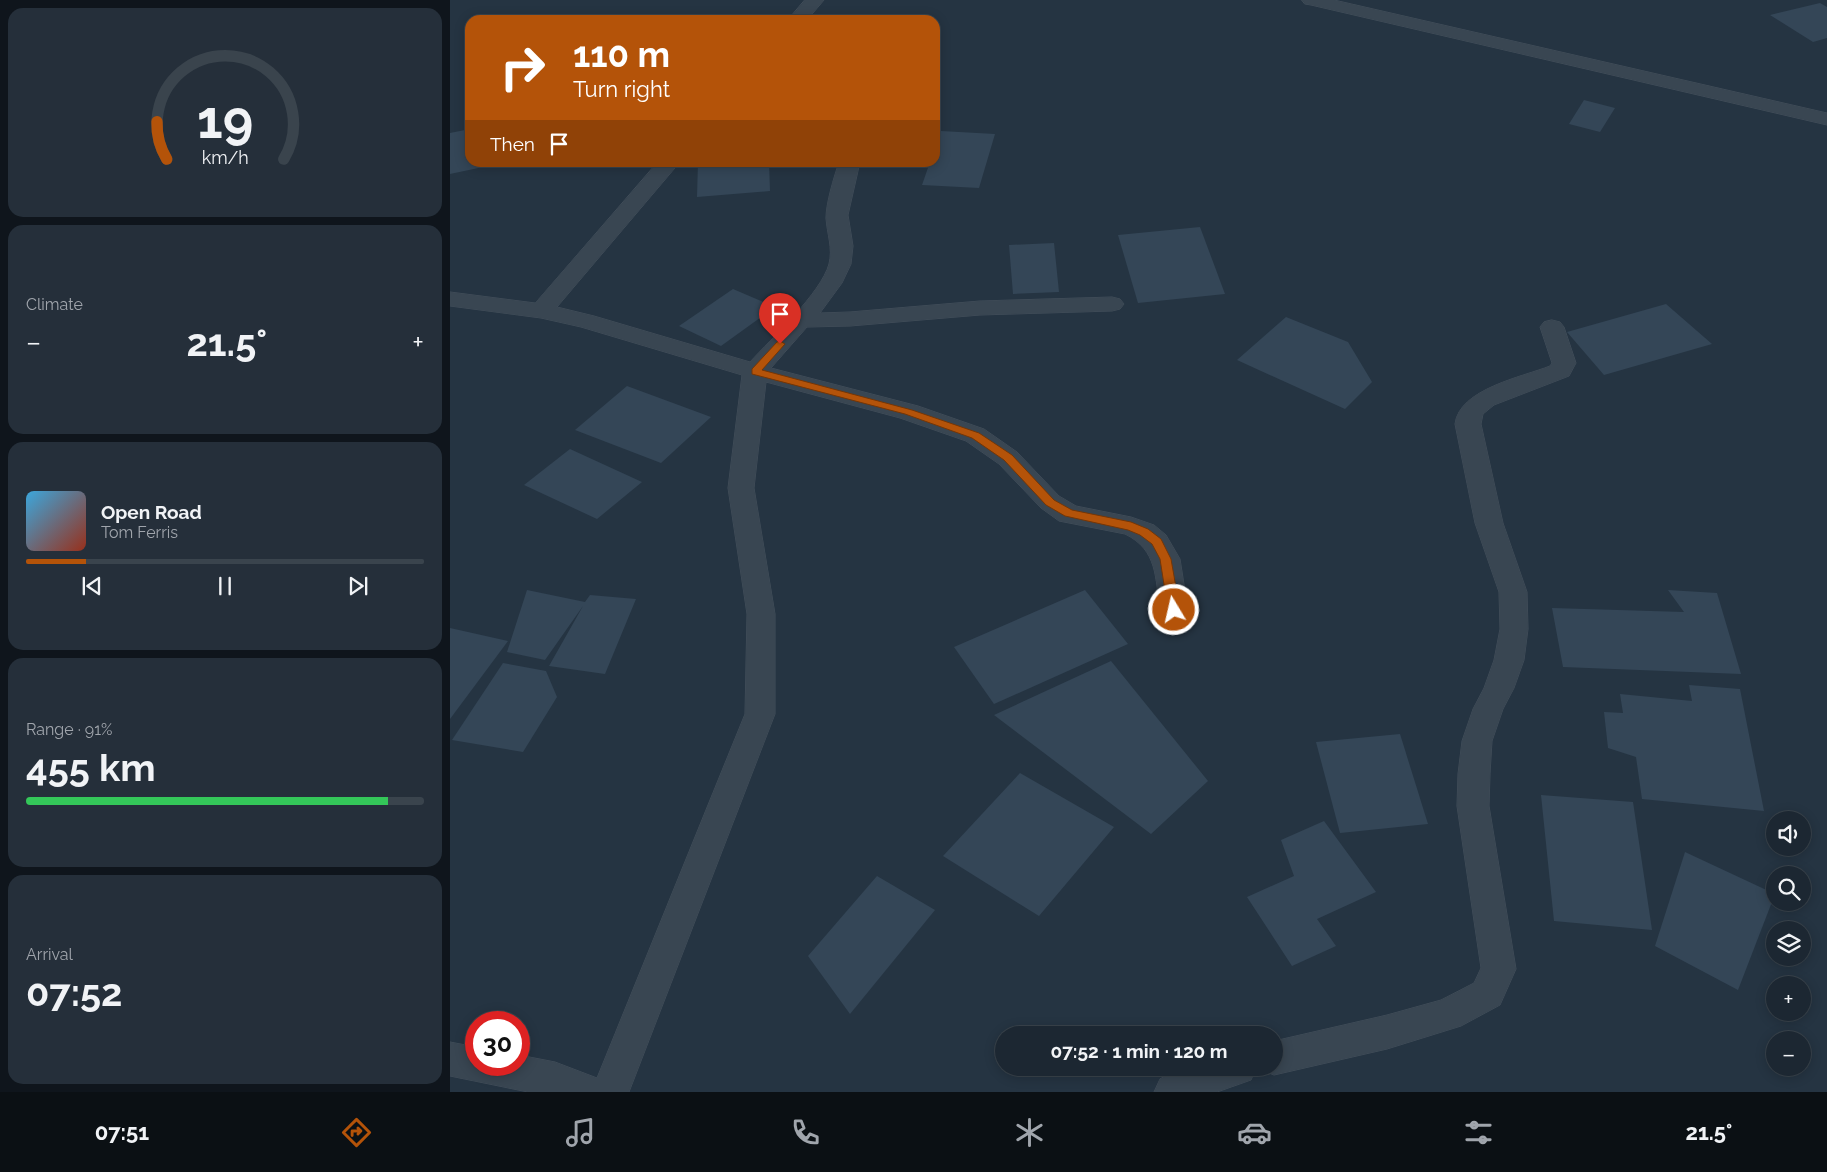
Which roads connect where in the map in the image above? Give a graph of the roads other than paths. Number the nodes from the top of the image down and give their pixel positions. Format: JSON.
{"nodes":[{"id":1,"x":815,"y":0,"type":"edge"},
{"id":2,"x":1311,"y":0,"type":"edge"},
{"id":3,"x":802,"y":15,"type":"edge"},
{"id":4,"x":1827,"y":119,"type":"edge"},
{"id":5,"x":666,"y":167,"type":"edge"},
{"id":6,"x":848,"y":167,"type":"edge"},
{"id":7,"x":450,"y":299,"type":"edge"},
{"id":8,"x":1112,"y":304,"type":"dead end"},
{"id":9,"x":540,"y":311,"type":"junction"},
{"id":10,"x":801,"y":320,"type":"junction"},
{"id":11,"x":1552,"y":327,"type":"dead end"},
{"id":12,"x":755,"y":371,"type":"junction"},
{"id":13,"x":1174,"y":610,"type":"dead end"},
{"id":14,"x":1283,"y":1056,"type":"edge"},
{"id":15,"x":450,"y":1059,"type":"edge"},
{"id":16,"x":465,"y":1062,"type":"edge"},
{"id":17,"x":530,"y":1075,"type":"edge"},
{"id":18,"x":1212,"y":1076,"type":"edge"},
{"id":19,"x":588,"y":1092,"type":"edge"},
{"id":20,"x":610,"y":1092,"type":"edge"},
{"id":21,"x":1173,"y":1092,"type":"edge"}],
"edges":[{"from":1,"to":3,"type":"street"},
{"from":2,"to":4,"type":"street"},
{"from":5,"to":9,"type":"street"},
{"from":6,"to":10,"type":"street"},
{"from":7,"to":9,"type":"street"},
{"from":8,"to":10,"type":"street"},
{"from":9,"to":12,"type":"street"},
{"from":10,"to":12,"type":"street"},
{"from":11,"to":14,"type":"street"},
{"from":12,"to":13,"type":"street"},
{"from":12,"to":20,"type":"street"},
{"from":15,"to":16,"type":"street"},
{"from":17,"to":19,"type":"street"},
{"from":18,"to":21,"type":"street"}]}
